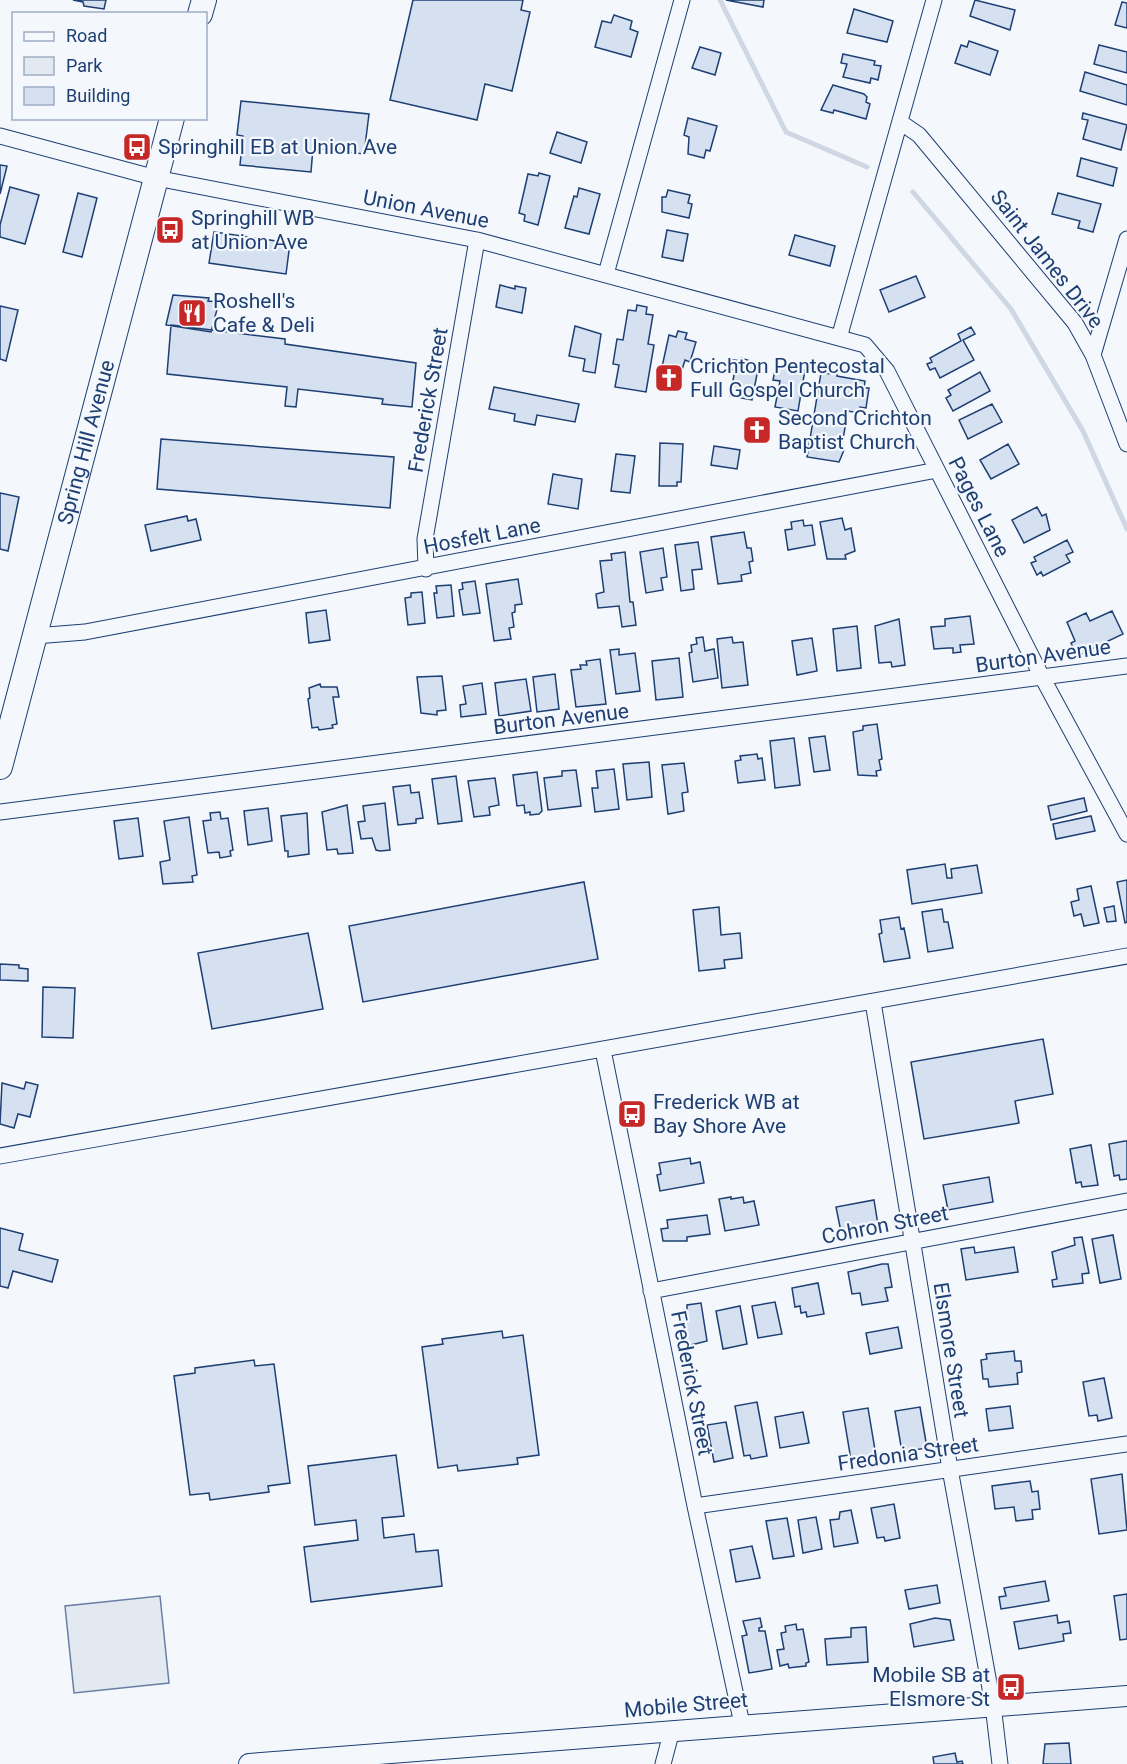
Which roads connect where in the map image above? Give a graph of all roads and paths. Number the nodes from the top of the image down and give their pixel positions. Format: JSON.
{"nodes":[{"id":1,"x":682,"y":0,"type":"edge"},
{"id":2,"x":934,"y":0,"type":"edge"},
{"id":3,"x":171,"y":120,"type":"edge"},
{"id":4,"x":900,"y":122,"type":"junction"},
{"id":5,"x":0,"y":136,"type":"edge"},
{"id":6,"x":156,"y":178,"type":"junction"},
{"id":7,"x":1127,"y":239,"type":"edge"},
{"id":8,"x":477,"y":240,"type":"junction"},
{"id":9,"x":606,"y":274,"type":"junction"},
{"id":10,"x":839,"y":338,"type":"junction"},
{"id":11,"x":1093,"y":355,"type":"junction"},
{"id":12,"x":1127,"y":444,"type":"edge"},
{"id":13,"x":937,"y":470,"type":"junction"},
{"id":14,"x":426,"y":568,"type":"junction"},
{"id":15,"x":35,"y":636,"type":"junction"},
{"id":16,"x":1127,"y":666,"type":"edge"},
{"id":17,"x":1042,"y":677,"type":"junction"},
{"id":18,"x":7,"y":709,"type":"edge"},
{"id":19,"x":0,"y":767,"type":"edge"},
{"id":20,"x":0,"y":812,"type":"edge"},
{"id":21,"x":1127,"y":834,"type":"edge"},
{"id":22,"x":1127,"y":956,"type":"edge"},
{"id":23,"x":873,"y":1002,"type":"junction"},
{"id":24,"x":603,"y":1050,"type":"junction"},
{"id":25,"x":0,"y":1156,"type":"edge"},
{"id":26,"x":1127,"y":1201,"type":"edge"},
{"id":27,"x":912,"y":1242,"type":"junction"},
{"id":28,"x":651,"y":1291,"type":"junction"},
{"id":29,"x":1127,"y":1444,"type":"edge"},
{"id":30,"x":950,"y":1469,"type":"junction"},
{"id":31,"x":695,"y":1506,"type":"junction"},
{"id":32,"x":1127,"y":1696,"type":"edge"},
{"id":33,"x":993,"y":1705,"type":"junction"},
{"id":34,"x":742,"y":1724,"type":"junction"},
{"id":35,"x":672,"y":1730,"type":"junction"},
{"id":36,"x":249,"y":1764,"type":"edge"},
{"id":37,"x":663,"y":1764,"type":"edge"},
{"id":38,"x":999,"y":1764,"type":"edge"}],
"edges":[{"from":1,"to":9,"type":"street"},
{"from":2,"to":4,"type":"street"},
{"from":3,"to":6,"type":"main road","name":"Spring Hill Avenue"},
{"from":4,"to":10,"type":"street"},
{"from":4,"to":11,"type":"street","name":"Saint James Drive"},
{"from":5,"to":6,"type":"street","name":"Union Avenue"},
{"from":6,"to":8,"type":"street","name":"Union Avenue"},
{"from":6,"to":15,"type":"main road","name":"Spring Hill Avenue"},
{"from":7,"to":11,"type":"street"},
{"from":8,"to":9,"type":"street","name":"Union Avenue"},
{"from":8,"to":14,"type":"street","name":"Frederick Street"},
{"from":9,"to":10,"type":"street","name":"Union Avenue"},
{"from":10,"to":13,"type":"street","name":"Pages Lane"},
{"from":11,"to":12,"type":"street","name":"Saint James Drive"},
{"from":13,"to":14,"type":"street","name":"Hosfelt Lane"},
{"from":13,"to":17,"type":"street","name":"Pages Lane"},
{"from":14,"to":15,"type":"street","name":"Hosfelt Lane"},
{"from":15,"to":18,"type":"main road","name":"Spring Hill Avenue"},
{"from":16,"to":17,"type":"street","name":"Burton Avenue"},
{"from":17,"to":20,"type":"street","name":"Burton Avenue"},
{"from":17,"to":21,"type":"street","name":"Pages Lane"},
{"from":18,"to":19,"type":"main road","name":"Spring Hill Avenue"},
{"from":22,"to":23,"type":"street"},
{"from":23,"to":24,"type":"street"},
{"from":23,"to":27,"type":"street","name":"Elsmore Street"},
{"from":24,"to":25,"type":"street"},
{"from":24,"to":28,"type":"street","name":"Frederick Street"},
{"from":26,"to":27,"type":"street","name":"Cohron Street"},
{"from":27,"to":28,"type":"street","name":"Cohron Street"},
{"from":27,"to":30,"type":"street","name":"Elsmore Street"},
{"from":28,"to":31,"type":"street","name":"Frederick Street"},
{"from":29,"to":30,"type":"street","name":"Fredonia Street"},
{"from":30,"to":31,"type":"street","name":"Fredonia Street"},
{"from":30,"to":33,"type":"street","name":"Elsmore Street"},
{"from":31,"to":34,"type":"street","name":"Frederick Street"},
{"from":32,"to":33,"type":"street","name":"Mobile Street"},
{"from":33,"to":34,"type":"street","name":"Mobile Street"},
{"from":33,"to":38,"type":"street","name":"Elsmore Street"},
{"from":34,"to":35,"type":"street","name":"Mobile Street"},
{"from":35,"to":36,"type":"street","name":"Mobile Street"},
{"from":35,"to":37,"type":"street"}]}
